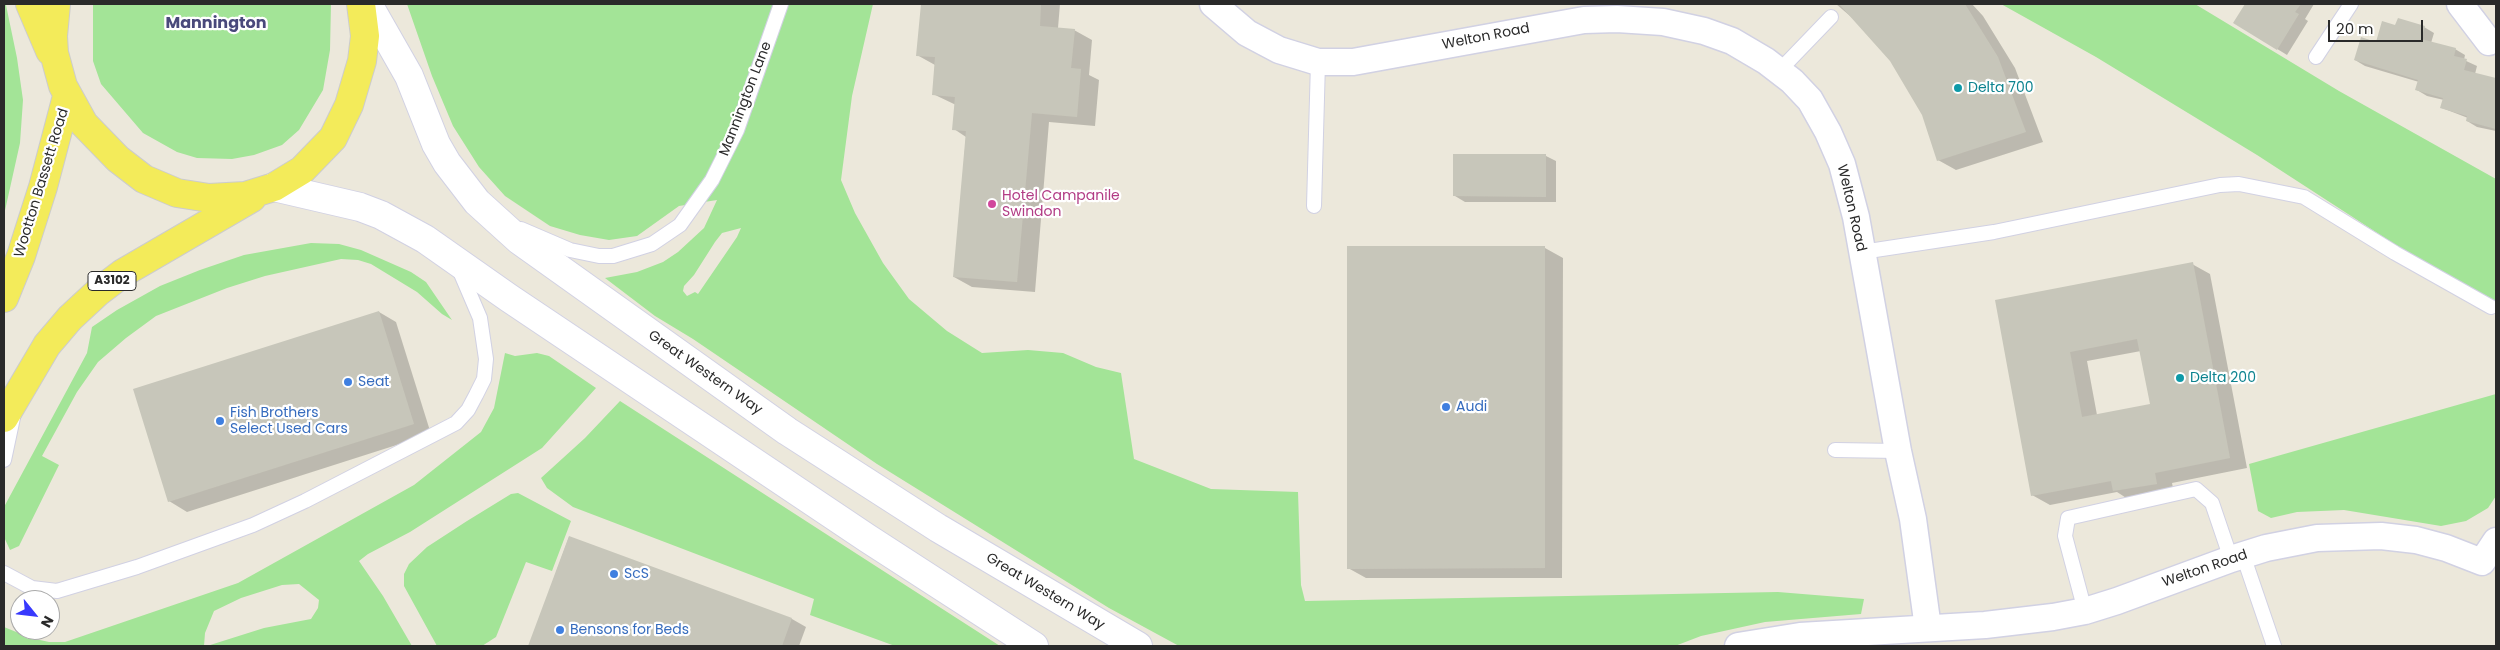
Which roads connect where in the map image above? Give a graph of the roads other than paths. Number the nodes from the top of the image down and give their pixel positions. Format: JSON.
{"nodes":[{"id":1,"x":30,"y":4,"type":"edge"},
{"id":2,"x":56,"y":4,"type":"edge"},
{"id":3,"x":361,"y":4,"type":"edge"},
{"id":4,"x":368,"y":4,"type":"edge"},
{"id":5,"x":781,"y":4,"type":"edge"},
{"id":6,"x":1213,"y":4,"type":"edge"},
{"id":7,"x":2350,"y":4,"type":"edge"},
{"id":8,"x":2460,"y":4,"type":"edge"},
{"id":9,"x":1830,"y":17,"type":"dead end"},
{"id":10,"x":2493,"y":44,"type":"edge"},
{"id":11,"x":2316,"y":57,"type":"dead end"},
{"id":12,"x":1318,"y":62,"type":"junction"},
{"id":13,"x":1779,"y":71,"type":"junction"},
{"id":14,"x":63,"y":83,"type":"junction"},
{"id":15,"x":269,"y":189,"type":"junction"},
{"id":16,"x":1314,"y":206,"type":"dead end"},
{"id":17,"x":496,"y":220,"type":"junction"},
{"id":18,"x":1862,"y":252,"type":"junction"},
{"id":19,"x":455,"y":259,"type":"junction"},
{"id":20,"x":4,"y":298,"type":"edge"},
{"id":21,"x":2492,"y":307,"type":"dead end"},
{"id":22,"x":20,"y":388,"type":"junction"},
{"id":23,"x":4,"y":418,"type":"edge"},
{"id":24,"x":1835,"y":450,"type":"dead end"},
{"id":25,"x":1898,"y":451,"type":"junction"},
{"id":26,"x":4,"y":460,"type":"edge"},
{"id":27,"x":2237,"y":557,"type":"junction"},
{"id":28,"x":2492,"y":558,"type":"edge"},
{"id":29,"x":4,"y":573,"type":"edge"},
{"id":30,"x":2085,"y":611,"type":"junction"},
{"id":31,"x":1928,"y":628,"type":"junction"},
{"id":32,"x":1034,"y":646,"type":"edge"},
{"id":33,"x":1138,"y":646,"type":"edge"},
{"id":34,"x":1738,"y":646,"type":"edge"},
{"id":35,"x":2274,"y":646,"type":"edge"}],
"edges":[{"from":1,"to":14,"type":"main road"},
{"from":2,"to":14,"type":"main road"},
{"from":3,"to":15,"type":"main road"},
{"from":4,"to":17,"type":"main road","name":"Great Western Way"},
{"from":5,"to":17,"type":"lane","name":"Mannington Lane"},
{"from":6,"to":12,"type":"street","name":"Welton Road"},
{"from":7,"to":11,"type":"lane"},
{"from":8,"to":10,"type":"street"},
{"from":9,"to":13,"type":"lane"},
{"from":12,"to":13,"type":"street","name":"Welton Road"},
{"from":12,"to":16,"type":"lane"},
{"from":13,"to":18,"type":"street","name":"Welton Road"},
{"from":14,"to":15,"type":"main road"},
{"from":14,"to":20,"type":"main road","name":"Wootton Bassett Road"},
{"from":15,"to":19,"type":"main road"},
{"from":15,"to":22,"type":"main road","number":"A3102"},
{"from":17,"to":33,"type":"main road","name":"Great Western Way"},
{"from":18,"to":21,"type":"lane"},
{"from":18,"to":25,"type":"street","name":"Welton Road"},
{"from":19,"to":29,"type":"lane"},
{"from":19,"to":32,"type":"main road"},
{"from":22,"to":23,"type":"main road","number":"A3102"},
{"from":22,"to":26,"type":"lane"},
{"from":24,"to":25,"type":"lane"},
{"from":25,"to":31,"type":"street","name":"Welton Road"},
{"from":27,"to":28,"type":"street","name":"Welton Road"},
{"from":27,"to":30,"type":"street","name":"Welton Road"},
{"from":27,"to":30,"type":"lane"},
{"from":27,"to":35,"type":"lane"},
{"from":30,"to":31,"type":"street","name":"Welton Road"},
{"from":31,"to":34,"type":"street","name":"Welton Road"}]}
